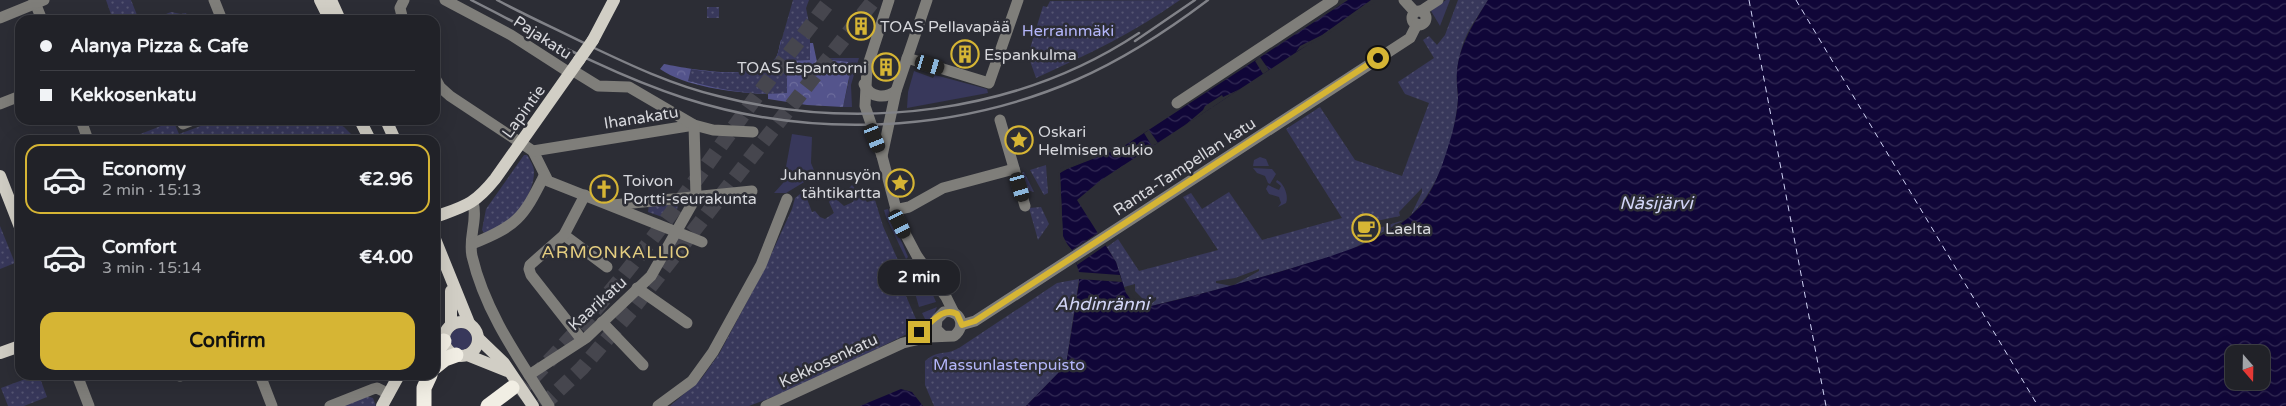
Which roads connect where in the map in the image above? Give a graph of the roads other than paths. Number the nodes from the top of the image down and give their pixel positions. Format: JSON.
{"nodes":[{"id":1,"x":214,"y":0,"type":"edge"},
{"id":2,"x":320,"y":0,"type":"edge"},
{"id":3,"x":332,"y":0,"type":"edge"},
{"id":4,"x":445,"y":0,"type":"edge"},
{"id":5,"x":614,"y":0,"type":"edge"},
{"id":6,"x":889,"y":0,"type":"edge"},
{"id":7,"x":927,"y":0,"type":"edge"},
{"id":8,"x":1018,"y":0,"type":"edge"},
{"id":9,"x":1333,"y":0,"type":"edge"},
{"id":10,"x":1404,"y":0,"type":"edge"},
{"id":11,"x":1438,"y":0,"type":"edge"},
{"id":12,"x":38,"y":1,"type":"edge"},
{"id":13,"x":1418,"y":12,"type":"junction"},
{"id":14,"x":41,"y":15,"type":"edge"},
{"id":15,"x":220,"y":15,"type":"edge"},
{"id":16,"x":328,"y":15,"type":"edge"},
{"id":17,"x":338,"y":15,"type":"edge"},
{"id":18,"x":0,"y":18,"type":"edge"},
{"id":19,"x":911,"y":59,"type":"junction"},
{"id":20,"x":574,"y":68,"type":"junction"},
{"id":21,"x":864,"y":84,"type":"junction"},
{"id":22,"x":440,"y":87,"type":"edge"},
{"id":23,"x":896,"y":91,"type":"junction"},
{"id":24,"x":15,"y":98,"type":"edge"},
{"id":25,"x":1177,"y":103,"type":"dead end"},
{"id":26,"x":0,"y":104,"type":"edge"},
{"id":27,"x":1000,"y":120,"type":"dead end"},
{"id":28,"x":694,"y":126,"type":"junction"},
{"id":29,"x":753,"y":132,"type":"dead end"},
{"id":30,"x":520,"y":142,"type":"junction"},
{"id":31,"x":534,"y":151,"type":"junction"},
{"id":32,"x":882,"y":156,"type":"junction"},
{"id":33,"x":1014,"y":169,"type":"junction"},
{"id":34,"x":0,"y":176,"type":"edge"},
{"id":35,"x":544,"y":176,"type":"junction"},
{"id":36,"x":752,"y":191,"type":"dead end"},
{"id":37,"x":585,"y":195,"type":"junction"},
{"id":38,"x":696,"y":197,"type":"junction"},
{"id":39,"x":787,"y":199,"type":"dead end"},
{"id":40,"x":473,"y":202,"type":"junction"},
{"id":41,"x":611,"y":205,"type":"junction"},
{"id":42,"x":1025,"y":206,"type":"dead end"},
{"id":43,"x":895,"y":210,"type":"junction"},
{"id":44,"x":15,"y":215,"type":"edge"},
{"id":45,"x":440,"y":215,"type":"edge"},
{"id":46,"x":674,"y":231,"type":"junction"},
{"id":47,"x":564,"y":235,"type":"junction"},
{"id":48,"x":702,"y":242,"type":"dead end"},
{"id":49,"x":472,"y":244,"type":"junction"},
{"id":50,"x":440,"y":252,"type":"edge"},
{"id":51,"x":607,"y":267,"type":"dead end"},
{"id":52,"x":452,"y":282,"type":"junction"},
{"id":53,"x":935,"y":284,"type":"junction"},
{"id":54,"x":638,"y":288,"type":"junction"},
{"id":55,"x":954,"y":313,"type":"junction"},
{"id":56,"x":939,"y":316,"type":"junction"},
{"id":57,"x":602,"y":322,"type":"junction"},
{"id":58,"x":468,"y":323,"type":"junction"},
{"id":59,"x":686,"y":323,"type":"dead end"},
{"id":60,"x":451,"y":325,"type":"junction"},
{"id":61,"x":962,"y":325,"type":"junction"},
{"id":62,"x":943,"y":336,"type":"junction"},
{"id":63,"x":478,"y":338,"type":"junction"},
{"id":64,"x":582,"y":340,"type":"junction"},
{"id":65,"x":444,"y":341,"type":"junction"},
{"id":66,"x":903,"y":342,"type":"junction"},
{"id":67,"x":440,"y":346,"type":"edge"},
{"id":68,"x":15,"y":348,"type":"edge"},
{"id":69,"x":0,"y":354,"type":"edge"},
{"id":70,"x":462,"y":355,"type":"junction"},
{"id":71,"x":440,"y":363,"type":"edge"},
{"id":72,"x":643,"y":365,"type":"dead end"},
{"id":73,"x":508,"y":372,"type":"junction"},
{"id":74,"x":529,"y":374,"type":"junction"},
{"id":75,"x":79,"y":380,"type":"edge"},
{"id":76,"x":262,"y":380,"type":"edge"},
{"id":77,"x":396,"y":380,"type":"edge"},
{"id":78,"x":419,"y":380,"type":"edge"},
{"id":79,"x":428,"y":380,"type":"edge"},
{"id":80,"x":389,"y":394,"type":"junction"},
{"id":81,"x":89,"y":406,"type":"edge"},
{"id":82,"x":272,"y":406,"type":"edge"},
{"id":83,"x":330,"y":406,"type":"edge"},
{"id":84,"x":382,"y":406,"type":"edge"},
{"id":85,"x":415,"y":406,"type":"edge"},
{"id":86,"x":424,"y":406,"type":"edge"},
{"id":87,"x":488,"y":406,"type":"edge"},
{"id":88,"x":501,"y":406,"type":"edge"},
{"id":89,"x":533,"y":406,"type":"edge"},
{"id":90,"x":549,"y":406,"type":"edge"},
{"id":91,"x":658,"y":406,"type":"edge"},
{"id":92,"x":766,"y":406,"type":"edge"}],
"edges":[{"from":1,"to":15,"type":"street"},
{"from":2,"to":16,"type":"main road"},
{"from":3,"to":17,"type":"main road"},
{"from":4,"to":20,"type":"street","name":"Pajakatu"},
{"from":5,"to":20,"type":"main road","name":"Lapintie","bridge":true},
{"from":6,"to":21,"type":"street"},
{"from":7,"to":19,"type":"street"},
{"from":8,"to":19,"type":"street"},
{"from":9,"to":25,"type":"street"},
{"from":10,"to":13,"type":"street"},
{"from":11,"to":13,"type":"street"},
{"from":12,"to":14,"type":"street"},
{"from":12,"to":18,"type":"street"},
{"from":13,"to":61,"type":"street","name":"Ranta-Tampellan katu"},
{"from":19,"to":23,"type":"street"},
{"from":20,"to":28,"type":"street","name":"Pajakatu"},
{"from":20,"to":30,"type":"main road","name":"Lapintie"},
{"from":21,"to":23,"type":"street"},
{"from":21,"to":32,"type":"street"},
{"from":22,"to":30,"type":"street"},
{"from":23,"to":32,"type":"street"},
{"from":24,"to":26,"type":"street"},
{"from":27,"to":33,"type":"street"},
{"from":28,"to":29,"type":"street","name":"Ihanakatu"},
{"from":28,"to":31,"type":"street","name":"Ihanakatu"},
{"from":28,"to":38,"type":"street"},
{"from":30,"to":31,"type":"street"},
{"from":30,"to":40,"type":"main road","name":"Lapintie"},
{"from":31,"to":35,"type":"street"},
{"from":32,"to":43,"type":"street"},
{"from":33,"to":42,"type":"street"},
{"from":33,"to":43,"type":"street"},
{"from":34,"to":44,"type":"main road"},
{"from":35,"to":37,"type":"street"},
{"from":35,"to":49,"type":"street"},
{"from":36,"to":38,"type":"street"},
{"from":37,"to":41,"type":"street"},
{"from":37,"to":47,"type":"street"},
{"from":38,"to":41,"type":"street"},
{"from":38,"to":46,"type":"street","name":"Kaarikatu"},
{"from":39,"to":91,"type":"street"},
{"from":40,"to":45,"type":"main road","name":"Lapintie"},
{"from":40,"to":49,"type":"street"},
{"from":41,"to":46,"type":"street"},
{"from":43,"to":53,"type":"street"},
{"from":46,"to":48,"type":"street"},
{"from":46,"to":54,"type":"street","name":"Kaarikatu"},
{"from":47,"to":51,"type":"street"},
{"from":47,"to":64,"type":"street"},
{"from":49,"to":74,"type":"street"},
{"from":50,"to":52,"type":"main road"},
{"from":52,"to":58,"type":"main road"},
{"from":52,"to":60,"type":"main road"},
{"from":53,"to":55,"type":"street"},
{"from":53,"to":56,"type":"street"},
{"from":54,"to":57,"type":"street","name":"Kaarikatu"},
{"from":54,"to":59,"type":"street"},
{"from":55,"to":56,"type":"street"},
{"from":55,"to":61,"type":"street"},
{"from":56,"to":62,"type":"street"},
{"from":56,"to":66,"type":"street","name":"Kekkosenkatu"},
{"from":57,"to":64,"type":"street","name":"Kaarikatu"},
{"from":57,"to":72,"type":"street"},
{"from":58,"to":60,"type":"main road"},
{"from":58,"to":63,"type":"main road"},
{"from":60,"to":65,"type":"main road"},
{"from":61,"to":62,"type":"street"},
{"from":62,"to":66,"type":"street","name":"Kekkosenkatu"},
{"from":63,"to":70,"type":"main road"},
{"from":63,"to":73,"type":"main road"},
{"from":64,"to":74,"type":"street","name":"Kaarikatu"},
{"from":65,"to":67,"type":"highway"},
{"from":65,"to":70,"type":"main road"},
{"from":66,"to":92,"type":"street","name":"Kekkosenkatu"},
{"from":68,"to":69,"type":"main road"},
{"from":70,"to":71,"type":"highway"},
{"from":70,"to":73,"type":"main road"},
{"from":73,"to":89,"type":"main road"},
{"from":74,"to":90,"type":"street"},
{"from":75,"to":81,"type":"street"},
{"from":76,"to":82,"type":"street"},
{"from":77,"to":80,"type":"main road"},
{"from":78,"to":85,"type":"highway"},
{"from":79,"to":86,"type":"highway"},
{"from":80,"to":83,"type":"street"},
{"from":80,"to":84,"type":"main road"},
{"from":87,"to":88,"type":"highway"}]}
